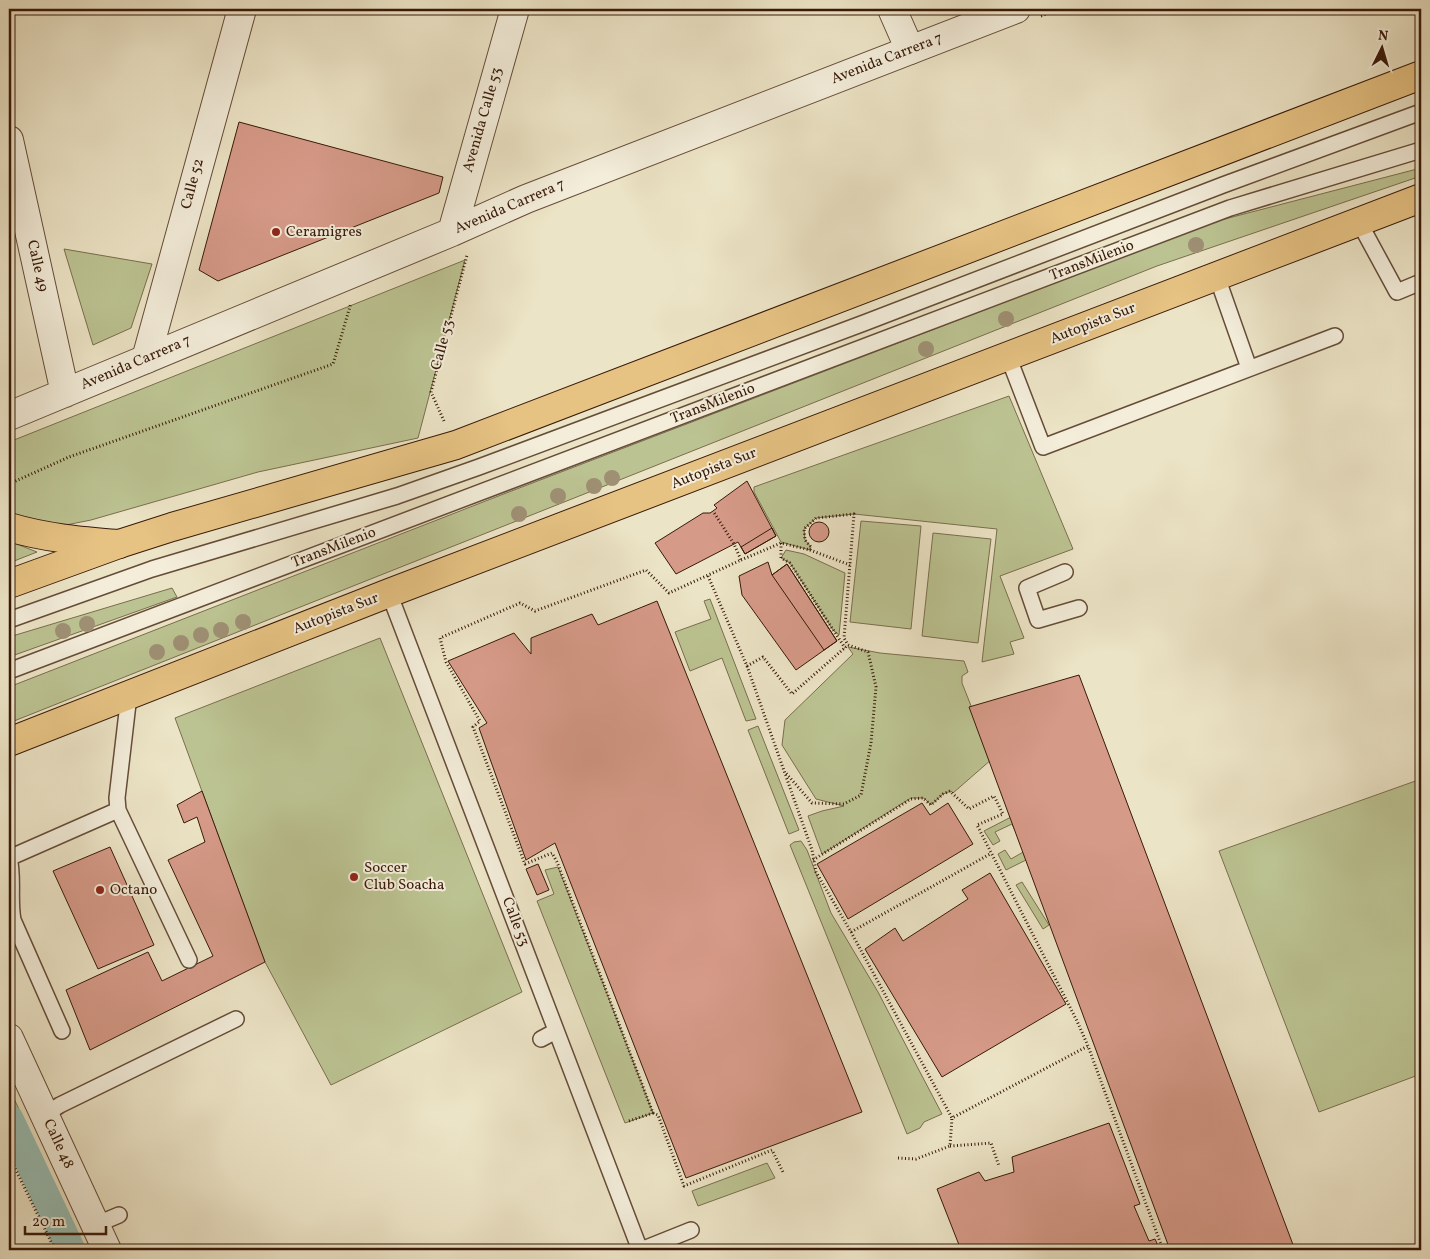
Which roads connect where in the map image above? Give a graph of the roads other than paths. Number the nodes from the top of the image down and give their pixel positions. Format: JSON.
{"nodes":[{"id":1,"x":242,"y":9,"type":"edge"},
{"id":2,"x":514,"y":9,"type":"edge"},
{"id":3,"x":892,"y":9,"type":"edge"},
{"id":4,"x":1016,"y":9,"type":"edge"},
{"id":5,"x":910,"y":50,"type":"junction"},
{"id":6,"x":1421,"y":75,"type":"edge"},
{"id":7,"x":1421,"y":112,"type":"edge"},
{"id":8,"x":9,"y":145,"type":"edge"},
{"id":9,"x":1421,"y":150,"type":"edge"},
{"id":10,"x":1421,"y":198,"type":"edge"},
{"id":11,"x":1359,"y":222,"type":"junction"},
{"id":12,"x":460,"y":242,"type":"junction"},
{"id":13,"x":1216,"y":277,"type":"junction"},
{"id":14,"x":1421,"y":282,"type":"edge"},
{"id":15,"x":1335,"y":336,"type":"dead end"},
{"id":16,"x":1008,"y":356,"type":"junction"},
{"id":17,"x":146,"y":359,"type":"junction"},
{"id":18,"x":1249,"y":368,"type":"junction"},
{"id":19,"x":65,"y":392,"type":"junction"},
{"id":20,"x":9,"y":416,"type":"edge"},
{"id":21,"x":9,"y":527,"type":"edge"},
{"id":22,"x":119,"y":544,"type":"junction"},
{"id":23,"x":1065,"y":572,"type":"dead end"},
{"id":24,"x":9,"y":584,"type":"edge"},
{"id":25,"x":389,"y":593,"type":"junction"},
{"id":26,"x":1079,"y":608,"type":"dead end"},
{"id":27,"x":9,"y":620,"type":"edge"},
{"id":28,"x":9,"y":671,"type":"edge"},
{"id":29,"x":129,"y":695,"type":"junction"},
{"id":30,"x":9,"y":742,"type":"edge"},
{"id":31,"x":118,"y":810,"type":"junction"},
{"id":32,"x":9,"y":857,"type":"edge"},
{"id":33,"x":189,"y":960,"type":"dead end"},
{"id":34,"x":236,"y":1019,"type":"dead end"},
{"id":35,"x":62,"y":1031,"type":"dead end"},
{"id":36,"x":556,"y":1031,"type":"junction"},
{"id":37,"x":9,"y":1038,"type":"edge"},
{"id":38,"x":541,"y":1038,"type":"dead end"},
{"id":39,"x":44,"y":1116,"type":"junction"},
{"id":40,"x":120,"y":1215,"type":"dead end"},
{"id":41,"x":95,"y":1225,"type":"junction"},
{"id":42,"x":691,"y":1230,"type":"dead end"},
{"id":43,"x":107,"y":1250,"type":"edge"},
{"id":44,"x":640,"y":1250,"type":"edge"}],
"edges":[{"from":1,"to":17,"type":"street","name":"Calle 52"},
{"from":2,"to":12,"type":"street","name":"Avenida Calle 53"},
{"from":3,"to":5,"type":"street"},
{"from":4,"to":5,"type":"street","name":"Avenida Carrera 7"},
{"from":5,"to":12,"type":"street","name":"Avenida Carrera 7"},
{"from":6,"to":22,"type":"main road"},
{"from":7,"to":27,"type":"lane","name":"TransMilenio"},
{"from":8,"to":19,"type":"street","name":"Calle 49"},
{"from":9,"to":28,"type":"lane","name":"TransMilenio"},
{"from":10,"to":11,"type":"main road","name":"Autopista Sur"},
{"from":11,"to":13,"type":"main road","name":"Autopista Sur"},
{"from":11,"to":14,"type":"lane"},
{"from":12,"to":17,"type":"street","name":"Avenida Carrera 7"},
{"from":13,"to":16,"type":"main road","name":"Autopista Sur"},
{"from":13,"to":18,"type":"lane"},
{"from":15,"to":18,"type":"lane"},
{"from":16,"to":18,"type":"lane"},
{"from":16,"to":25,"type":"main road","name":"Autopista Sur"},
{"from":17,"to":19,"type":"street","name":"Avenida Carrera 7"},
{"from":19,"to":20,"type":"street","name":"Avenida Carrera 7"},
{"from":21,"to":22,"type":"main road"},
{"from":22,"to":24,"type":"main road"},
{"from":23,"to":26,"type":"lane"},
{"from":25,"to":29,"type":"main road","name":"Autopista Sur"},
{"from":25,"to":36,"type":"lane","name":"Calle 53"},
{"from":29,"to":30,"type":"main road","name":"Autopista Sur"},
{"from":29,"to":31,"type":"lane"},
{"from":31,"to":32,"type":"lane"},
{"from":31,"to":33,"type":"lane"},
{"from":32,"to":35,"type":"lane"},
{"from":34,"to":39,"type":"lane"},
{"from":36,"to":38,"type":"lane"},
{"from":36,"to":44,"type":"lane","name":"Calle 53"},
{"from":37,"to":39,"type":"street","name":"Calle 48"},
{"from":39,"to":41,"type":"street","name":"Calle 48"},
{"from":40,"to":41,"type":"lane"},
{"from":41,"to":43,"type":"street","name":"Calle 48"},
{"from":42,"to":44,"type":"lane"}]}
